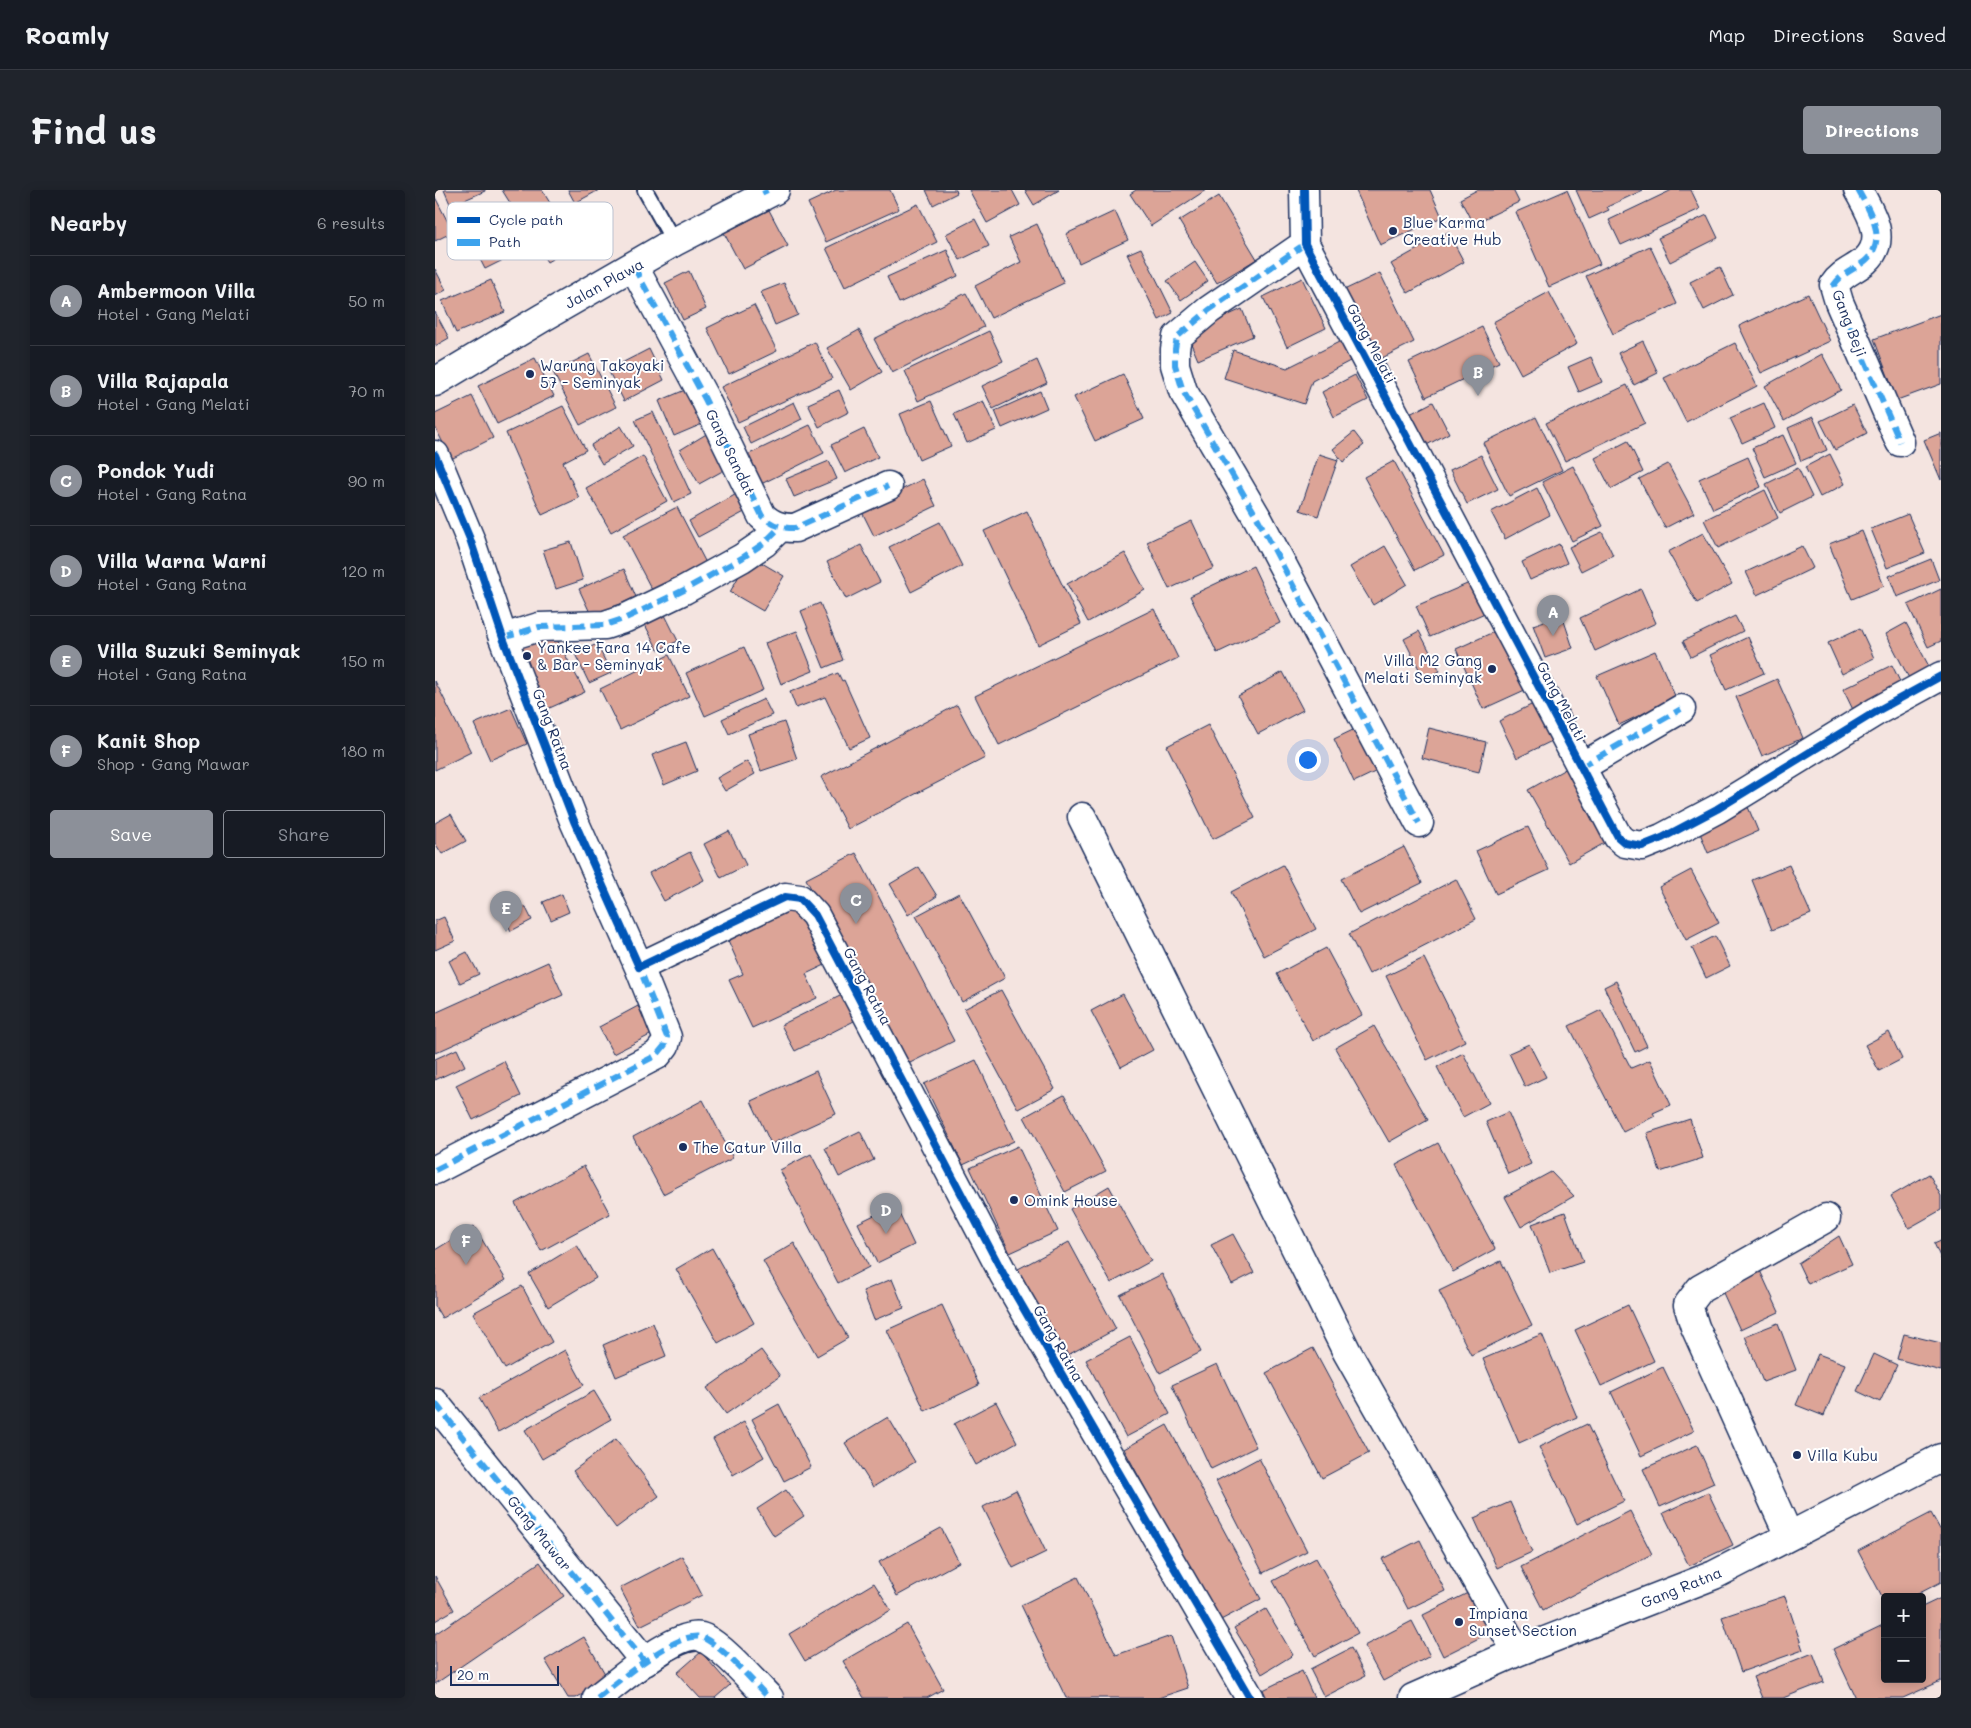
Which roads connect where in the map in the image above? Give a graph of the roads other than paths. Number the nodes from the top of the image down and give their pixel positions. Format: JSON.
{"nodes":[{"id":1,"x":645,"y":190,"type":"edge"},
{"id":2,"x":1304,"y":190,"type":"edge"},
{"id":3,"x":1858,"y":190,"type":"edge"},
{"id":4,"x":768,"y":191,"type":"edge"},
{"id":5,"x":674,"y":242,"type":"junction"},
{"id":6,"x":1305,"y":244,"type":"junction"},
{"id":7,"x":634,"y":267,"type":"junction"},
{"id":8,"x":435,"y":382,"type":"edge"},
{"id":9,"x":1900,"y":442,"type":"dead end"},
{"id":10,"x":435,"y":455,"type":"edge"},
{"id":11,"x":888,"y":486,"type":"dead end"},
{"id":12,"x":779,"y":528,"type":"junction"},
{"id":13,"x":503,"y":638,"type":"junction"},
{"id":14,"x":1941,"y":676,"type":"edge"},
{"id":15,"x":1681,"y":709,"type":"dead end"},
{"id":16,"x":1581,"y":767,"type":"junction"},
{"id":17,"x":1082,"y":817,"type":"dead end"},
{"id":18,"x":1419,"y":823,"type":"dead end"},
{"id":19,"x":639,"y":967,"type":"junction"},
{"id":20,"x":435,"y":1170,"type":"edge"},
{"id":21,"x":1825,"y":1218,"type":"dead end"},
{"id":22,"x":435,"y":1403,"type":"edge"},
{"id":23,"x":1941,"y":1458,"type":"edge"},
{"id":24,"x":1789,"y":1536,"type":"junction"},
{"id":25,"x":1517,"y":1652,"type":"junction"},
{"id":26,"x":645,"y":1662,"type":"junction"},
{"id":27,"x":597,"y":1698,"type":"edge"},
{"id":28,"x":769,"y":1698,"type":"edge"},
{"id":29,"x":1250,"y":1698,"type":"edge"},
{"id":30,"x":1413,"y":1698,"type":"edge"}],
"edges":[{"from":1,"to":5,"type":"lane"},
{"from":2,"to":6,"type":"street","name":"Gang Melati"},
{"from":3,"to":9,"type":"street","name":"Gang Beji"},
{"from":4,"to":5,"type":"street","name":"Jalan Plawa"},
{"from":5,"to":7,"type":"street","name":"Jalan Plawa"},
{"from":6,"to":16,"type":"street","name":"Gang Melati"},
{"from":6,"to":18,"type":"street"},
{"from":7,"to":8,"type":"street","name":"Jalan Plawa"},
{"from":7,"to":12,"type":"street","name":"Gang Sandat"},
{"from":10,"to":13,"type":"street","name":"Gang Ratna"},
{"from":11,"to":12,"type":"street"},
{"from":12,"to":13,"type":"street"},
{"from":13,"to":19,"type":"street","name":"Gang Ratna"},
{"from":14,"to":16,"type":"street","name":"Gang Melati"},
{"from":15,"to":16,"type":"street"},
{"from":17,"to":25,"type":"street"},
{"from":19,"to":20,"type":"street"},
{"from":19,"to":29,"type":"street","name":"Gang Ratna"},
{"from":21,"to":24,"type":"street"},
{"from":22,"to":26,"type":"street","name":"Gang Mawar"},
{"from":23,"to":24,"type":"street","name":"Gang Ratna"},
{"from":24,"to":25,"type":"street","name":"Gang Ratna"},
{"from":25,"to":30,"type":"street","name":"Gang Ratna"},
{"from":26,"to":27,"type":"street"},
{"from":26,"to":28,"type":"street"}]}
